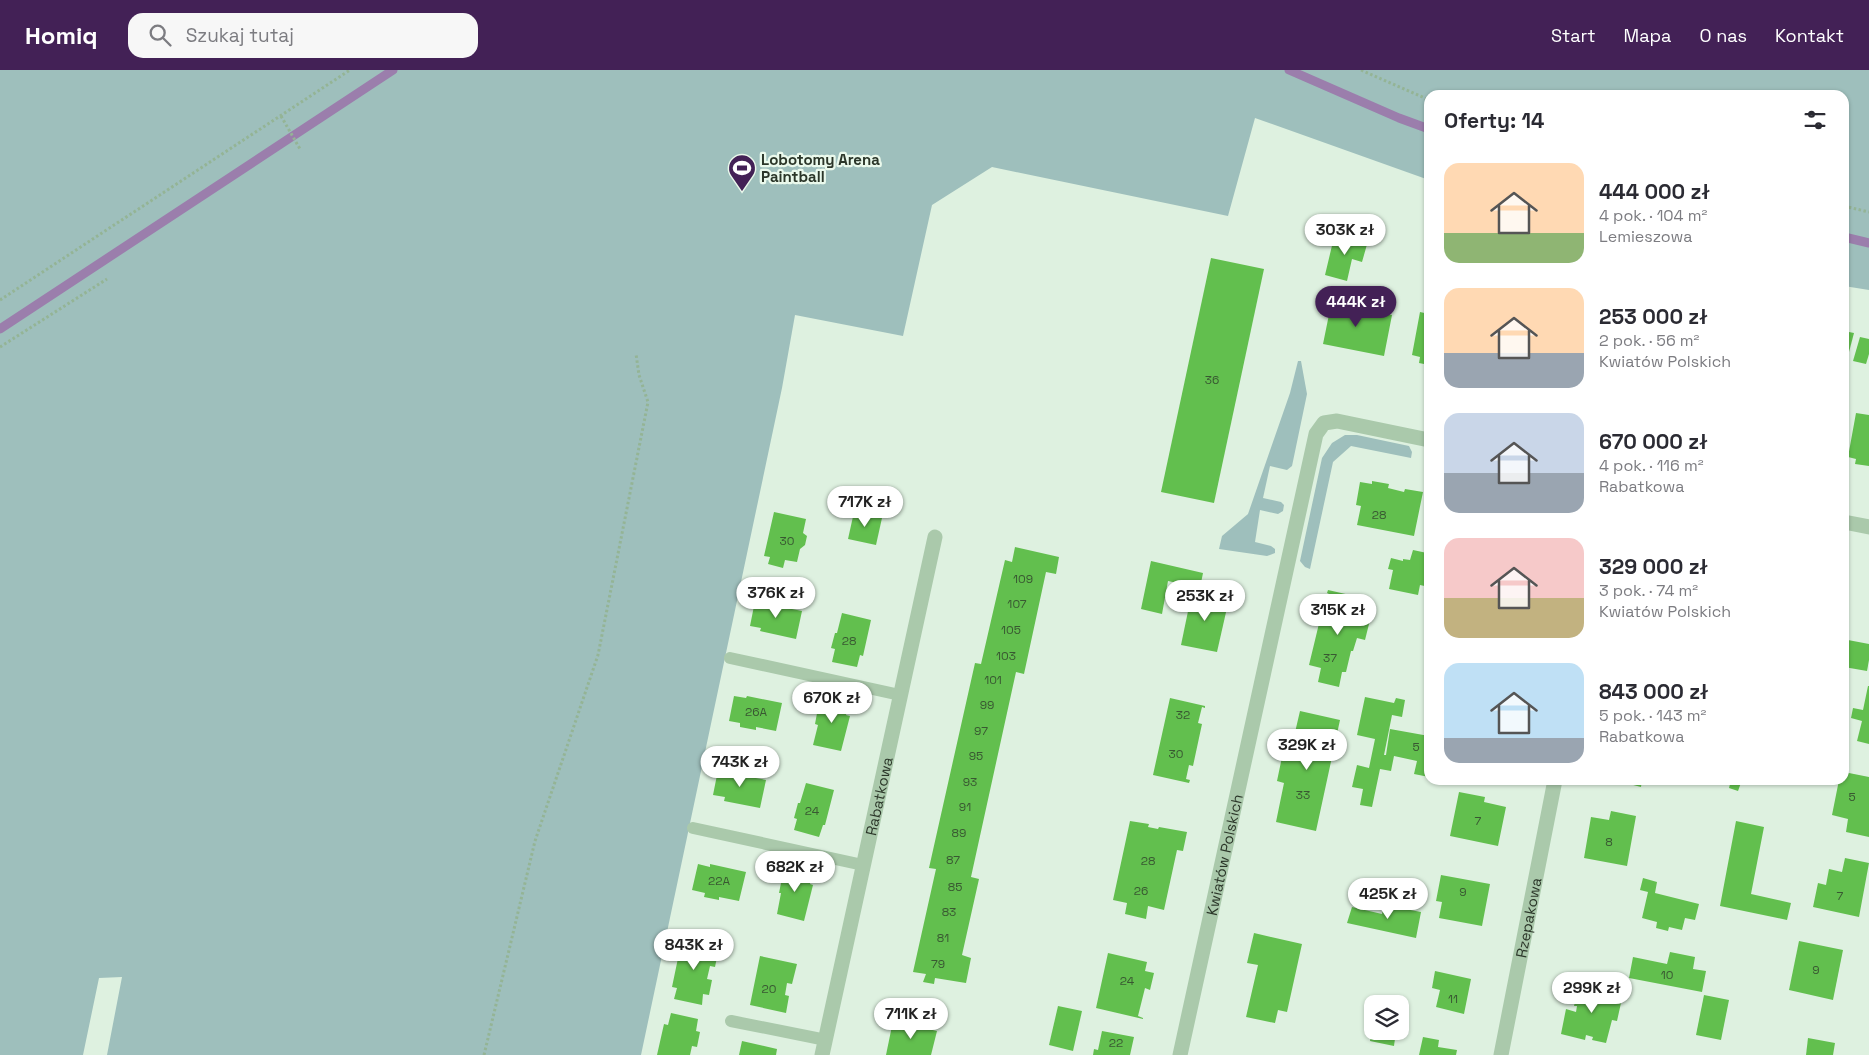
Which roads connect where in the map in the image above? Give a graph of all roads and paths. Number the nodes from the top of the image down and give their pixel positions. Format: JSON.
{"nodes":[{"id":1,"x":350,"y":70,"type":"edge"},
{"id":2,"x":1361,"y":70,"type":"edge"},
{"id":3,"x":1424,"y":98,"type":"edge"},
{"id":4,"x":281,"y":116,"type":"junction"},
{"id":5,"x":300,"y":149,"type":"dead end"},
{"id":6,"x":1849,"y":207,"type":"edge"},
{"id":7,"x":1869,"y":212,"type":"edge"},
{"id":8,"x":107,"y":279,"type":"dead end"},
{"id":9,"x":0,"y":300,"type":"edge"},
{"id":10,"x":0,"y":348,"type":"edge"},
{"id":11,"x":636,"y":354,"type":"dead end"},
{"id":12,"x":1424,"y":439,"type":"edge"},
{"id":13,"x":1849,"y":523,"type":"edge"},
{"id":14,"x":1869,"y":527,"type":"edge"},
{"id":15,"x":935,"y":537,"type":"dead end"},
{"id":16,"x":730,"y":658,"type":"dead end"},
{"id":17,"x":900,"y":695,"type":"junction"},
{"id":18,"x":1554,"y":785,"type":"edge"},
{"id":19,"x":693,"y":828,"type":"dead end"},
{"id":20,"x":863,"y":864,"type":"junction"},
{"id":21,"x":731,"y":1021,"type":"dead end"},
{"id":22,"x":824,"y":1048,"type":"edge"},
{"id":23,"x":484,"y":1055,"type":"edge"},
{"id":24,"x":1180,"y":1055,"type":"edge"},
{"id":25,"x":1500,"y":1055,"type":"edge"}],
"edges":[{"from":1,"to":4,"type":"path"},
{"from":2,"to":3,"type":"path"},
{"from":4,"to":5,"type":"path"},
{"from":4,"to":9,"type":"path"},
{"from":6,"to":7,"type":"path"},
{"from":8,"to":10,"type":"path"},
{"from":11,"to":23,"type":"path"},
{"from":12,"to":24,"type":"street","name":"Kwiatów Polskich"},
{"from":13,"to":14,"type":"street"},
{"from":15,"to":17,"type":"street","name":"Rabatkowa"},
{"from":16,"to":17,"type":"lane"},
{"from":17,"to":20,"type":"street","name":"Rabatkowa"},
{"from":18,"to":25,"type":"street","name":"Rzepakowa"},
{"from":19,"to":20,"type":"lane"},
{"from":20,"to":22,"type":"street","name":"Rabatkowa"},
{"from":21,"to":22,"type":"lane"}]}
